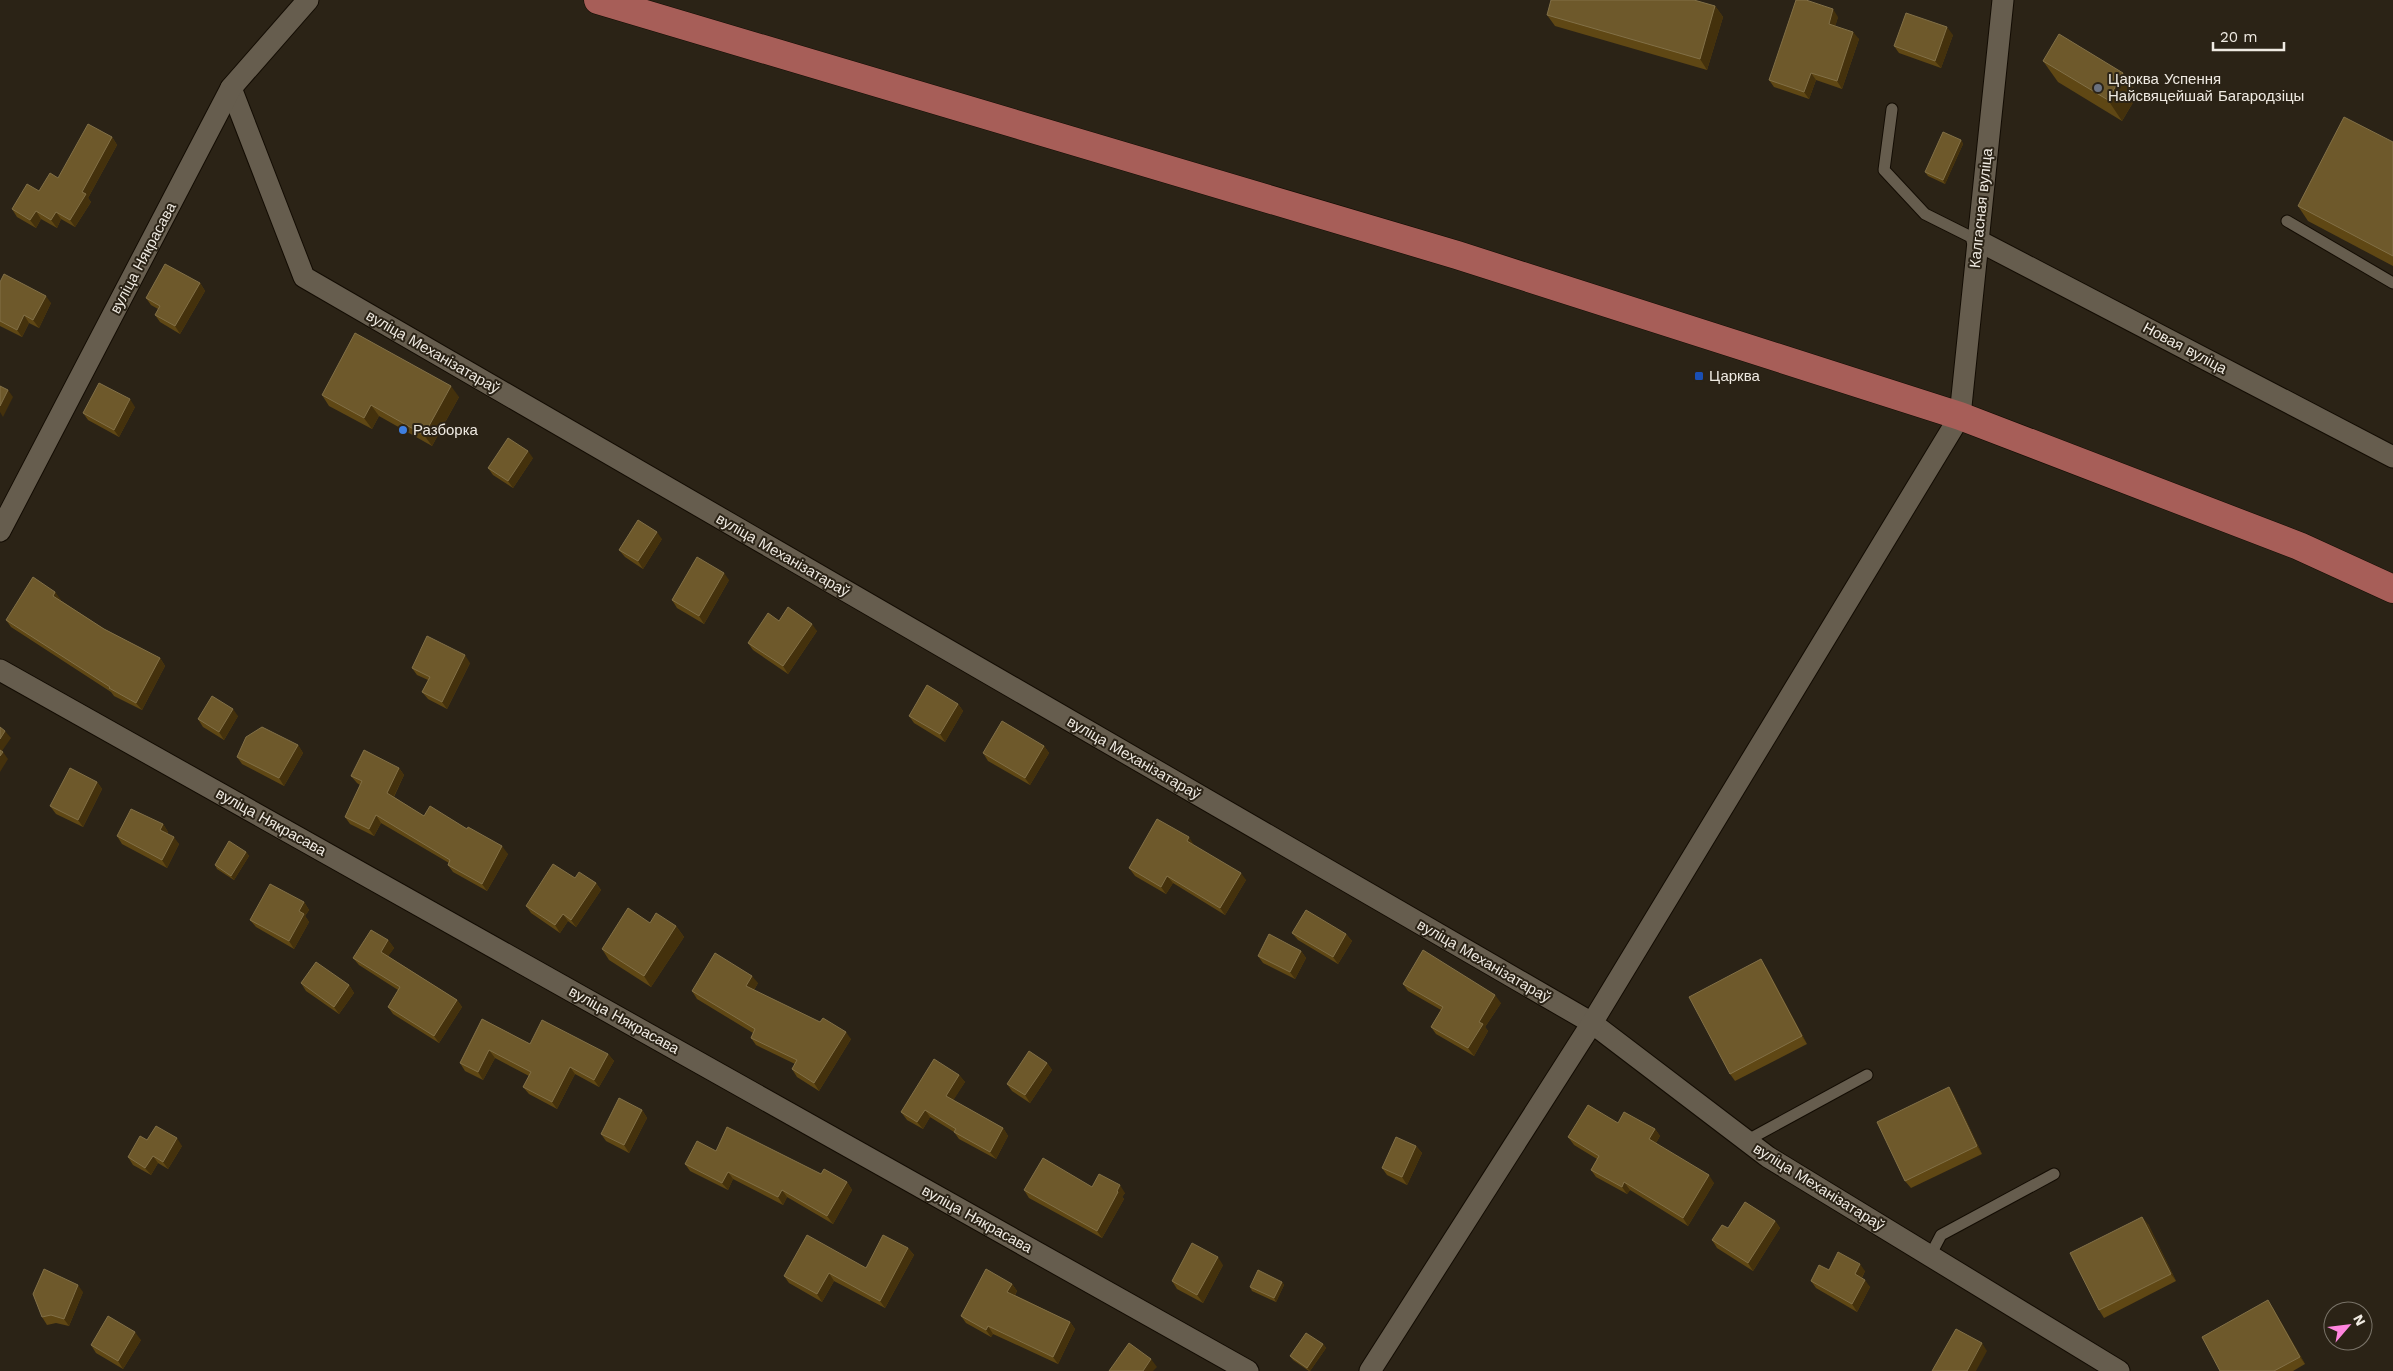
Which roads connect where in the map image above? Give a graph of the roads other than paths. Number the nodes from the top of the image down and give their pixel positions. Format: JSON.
{"nodes":[{"id":1,"x":308,"y":0,"type":"edge"},
{"id":2,"x":598,"y":0,"type":"edge"},
{"id":3,"x":2003,"y":0,"type":"edge"},
{"id":4,"x":231,"y":88,"type":"junction"},
{"id":5,"x":1892,"y":109,"type":"dead end"},
{"id":6,"x":2287,"y":221,"type":"dead end"},
{"id":7,"x":1977,"y":240,"type":"junction"},
{"id":8,"x":2393,"y":283,"type":"edge"},
{"id":9,"x":1960,"y":416,"type":"junction"},
{"id":10,"x":2393,"y":457,"type":"edge"},
{"id":11,"x":0,"y":530,"type":"edge"},
{"id":12,"x":2393,"y":589,"type":"edge"},
{"id":13,"x":0,"y":670,"type":"edge"},
{"id":14,"x":1592,"y":1023,"type":"junction"},
{"id":15,"x":1867,"y":1075,"type":"dead end"},
{"id":16,"x":1746,"y":1141,"type":"junction"},
{"id":17,"x":2054,"y":1174,"type":"dead end"},
{"id":18,"x":1930,"y":1256,"type":"junction"},
{"id":19,"x":1248,"y":1371,"type":"edge"},
{"id":20,"x":1370,"y":1371,"type":"edge"},
{"id":21,"x":2119,"y":1371,"type":"edge"}],
"edges":[{"from":1,"to":4,"type":"street","name":"вуліца Някрасава"},
{"from":2,"to":9,"type":"main road"},
{"from":3,"to":7,"type":"street","name":"Калгасная вуліца"},
{"from":4,"to":11,"type":"street","name":"вуліца Някрасава"},
{"from":4,"to":14,"type":"street","name":"вуліца Механізатараў"},
{"from":5,"to":7,"type":"lane"},
{"from":6,"to":8,"type":"lane"},
{"from":7,"to":9,"type":"street","name":"Калгасная вуліца"},
{"from":7,"to":10,"type":"street","name":"Новая вуліца"},
{"from":9,"to":12,"type":"main road"},
{"from":9,"to":14,"type":"street"},
{"from":13,"to":19,"type":"street","name":"вуліца Някрасава"},
{"from":14,"to":16,"type":"street","name":"вуліца Механізатараў"},
{"from":14,"to":20,"type":"street"},
{"from":15,"to":16,"type":"lane"},
{"from":16,"to":18,"type":"street","name":"вуліца Механізатараў"},
{"from":17,"to":18,"type":"lane"},
{"from":18,"to":21,"type":"street","name":"вуліца Механізатараў"}]}
